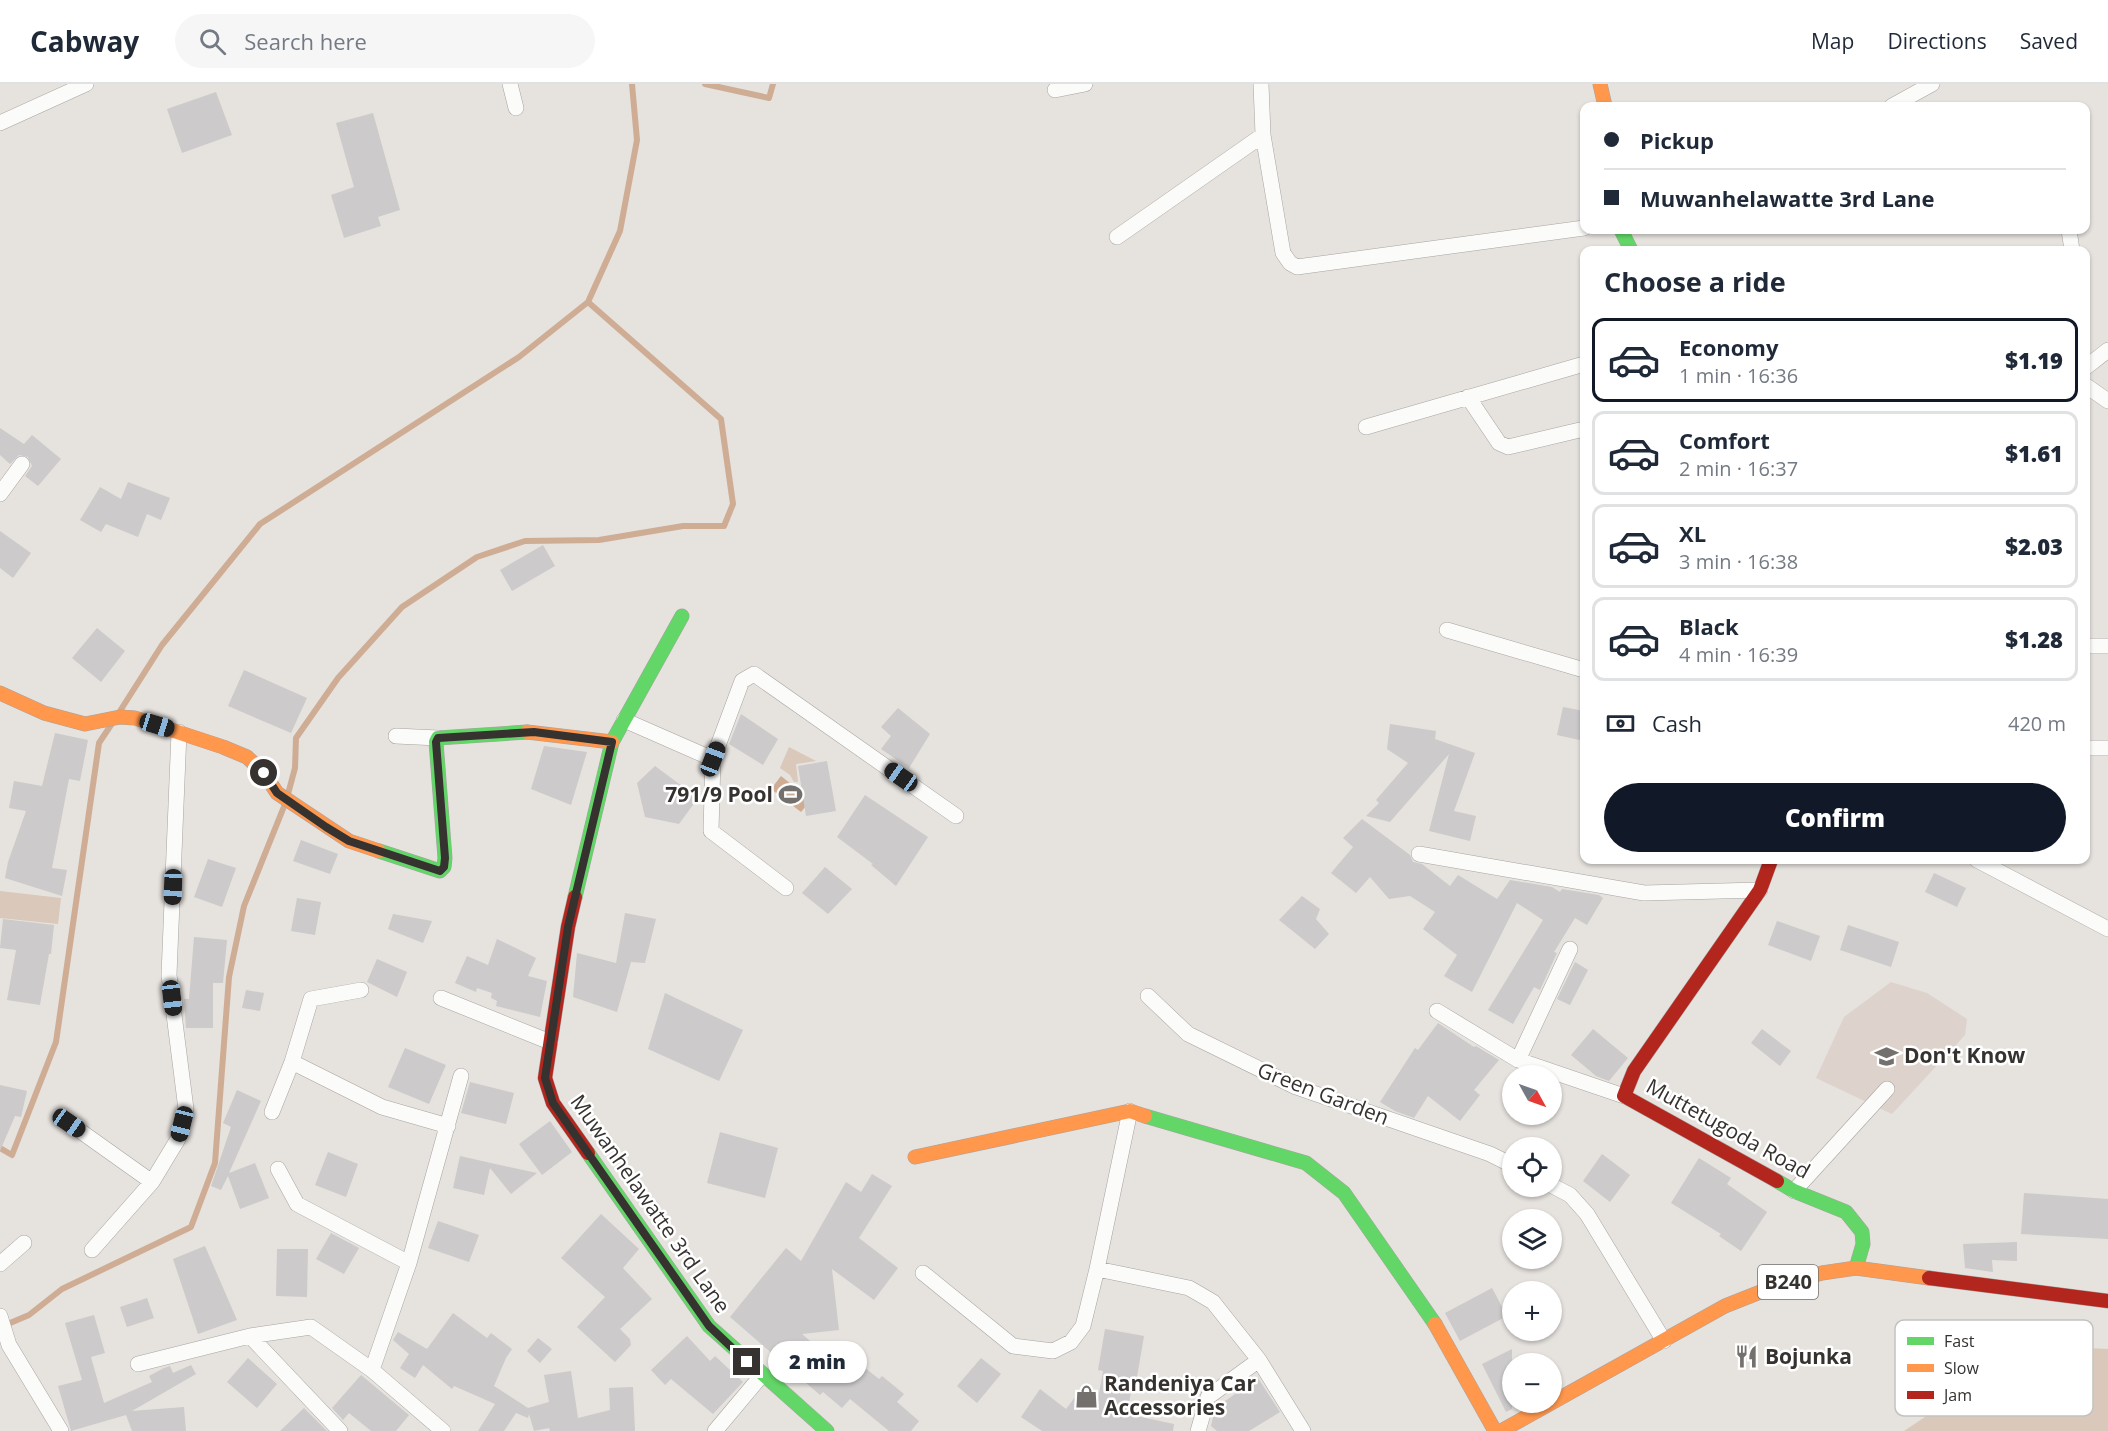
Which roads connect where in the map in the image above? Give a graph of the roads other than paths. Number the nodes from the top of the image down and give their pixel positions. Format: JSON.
{"nodes":[{"id":1,"x":86,"y":84,"type":"edge"},
{"id":2,"x":510,"y":84,"type":"edge"},
{"id":3,"x":1086,"y":84,"type":"edge"},
{"id":4,"x":1261,"y":84,"type":"edge"},
{"id":5,"x":1600,"y":84,"type":"edge"},
{"id":6,"x":1932,"y":84,"type":"edge"},
{"id":7,"x":1055,"y":90,"type":"dead end"},
{"id":8,"x":1604,"y":102,"type":"edge"},
{"id":9,"x":1899,"y":102,"type":"edge"},
{"id":10,"x":516,"y":108,"type":"dead end"},
{"id":11,"x":0,"y":123,"type":"edge"},
{"id":12,"x":1263,"y":135,"type":"junction"},
{"id":13,"x":1580,"y":229,"type":"edge"},
{"id":14,"x":1117,"y":237,"type":"dead end"},
{"id":15,"x":2108,"y":350,"type":"edge"},
{"id":16,"x":2090,"y":364,"type":"edge"},
{"id":17,"x":1580,"y":365,"type":"edge"},
{"id":18,"x":2090,"y":388,"type":"edge"},
{"id":19,"x":1468,"y":398,"type":"junction"},
{"id":20,"x":2108,"y":401,"type":"edge"},
{"id":21,"x":1366,"y":427,"type":"dead end"},
{"id":22,"x":1580,"y":430,"type":"edge"},
{"id":23,"x":21,"y":464,"type":"dead end"},
{"id":24,"x":0,"y":494,"type":"edge"},
{"id":25,"x":682,"y":616,"type":"dead end"},
{"id":26,"x":1447,"y":630,"type":"dead end"},
{"id":27,"x":2090,"y":646,"type":"edge"},
{"id":28,"x":2108,"y":646,"type":"edge"},
{"id":29,"x":1580,"y":669,"type":"edge"},
{"id":30,"x":0,"y":693,"type":"edge"},
{"id":31,"x":624,"y":720,"type":"junction"},
{"id":32,"x":179,"y":732,"type":"junction"},
{"id":33,"x":396,"y":736,"type":"dead end"},
{"id":34,"x":438,"y":738,"type":"junction"},
{"id":35,"x":612,"y":742,"type":"junction"},
{"id":36,"x":2090,"y":748,"type":"edge"},
{"id":37,"x":2108,"y":748,"type":"edge"},
{"id":38,"x":713,"y":759,"type":"junction"},
{"id":39,"x":956,"y":816,"type":"dead end"},
{"id":40,"x":1419,"y":854,"type":"dead end"},
{"id":41,"x":1770,"y":864,"type":"edge"},
{"id":42,"x":1985,"y":864,"type":"edge"},
{"id":43,"x":786,"y":888,"type":"dead end"},
{"id":44,"x":1760,"y":890,"type":"junction"},
{"id":45,"x":2108,"y":928,"type":"edge"},
{"id":46,"x":1570,"y":950,"type":"dead end"},
{"id":47,"x":361,"y":990,"type":"dead end"},
{"id":48,"x":1148,"y":996,"type":"dead end"},
{"id":49,"x":441,"y":998,"type":"dead end"},
{"id":50,"x":1437,"y":1011,"type":"dead end"},
{"id":51,"x":550,"y":1042,"type":"junction"},
{"id":52,"x":1518,"y":1060,"type":"junction"},
{"id":53,"x":292,"y":1062,"type":"junction"},
{"id":54,"x":461,"y":1076,"type":"dead end"},
{"id":55,"x":1887,"y":1089,"type":"dead end"},
{"id":56,"x":1624,"y":1096,"type":"junction"},
{"id":57,"x":1130,"y":1111,"type":"junction"},
{"id":58,"x":272,"y":1112,"type":"dead end"},
{"id":59,"x":69,"y":1123,"type":"dead end"},
{"id":60,"x":448,"y":1126,"type":"junction"},
{"id":61,"x":915,"y":1157,"type":"dead end"},
{"id":62,"x":1502,"y":1160,"type":"edge"},
{"id":63,"x":278,"y":1168,"type":"dead end"},
{"id":64,"x":152,"y":1182,"type":"junction"},
{"id":65,"x":1562,"y":1191,"type":"edge"},
{"id":66,"x":1794,"y":1191,"type":"junction"},
{"id":67,"x":24,"y":1243,"type":"dead end"},
{"id":68,"x":92,"y":1250,"type":"dead end"},
{"id":69,"x":410,"y":1263,"type":"junction"},
{"id":70,"x":0,"y":1264,"type":"edge"},
{"id":71,"x":1856,"y":1268,"type":"junction"},
{"id":72,"x":1097,"y":1269,"type":"junction"},
{"id":73,"x":923,"y":1273,"type":"dead end"},
{"id":74,"x":2108,"y":1301,"type":"edge"},
{"id":75,"x":1,"y":1319,"type":"edge"},
{"id":76,"x":250,"y":1336,"type":"junction"},
{"id":77,"x":1664,"y":1341,"type":"junction"},
{"id":78,"x":1259,"y":1360,"type":"junction"},
{"id":79,"x":138,"y":1364,"type":"dead end"},
{"id":80,"x":372,"y":1370,"type":"junction"},
{"id":81,"x":762,"y":1375,"type":"junction"},
{"id":82,"x":61,"y":1431,"type":"edge"},
{"id":83,"x":340,"y":1431,"type":"edge"},
{"id":84,"x":443,"y":1431,"type":"edge"},
{"id":85,"x":715,"y":1431,"type":"edge"},
{"id":86,"x":827,"y":1431,"type":"edge"},
{"id":87,"x":1198,"y":1431,"type":"edge"},
{"id":88,"x":1303,"y":1431,"type":"edge"},
{"id":89,"x":1495,"y":1431,"type":"edge"},
{"id":90,"x":1501,"y":1431,"type":"edge"}],
"edges":[{"from":1,"to":11,"type":"street"},
{"from":2,"to":10,"type":"street"},
{"from":3,"to":7,"type":"street"},
{"from":4,"to":12,"type":"street"},
{"from":5,"to":8,"type":"street"},
{"from":6,"to":9,"type":"street"},
{"from":12,"to":13,"type":"street"},
{"from":12,"to":14,"type":"street"},
{"from":15,"to":16,"type":"street"},
{"from":17,"to":19,"type":"street"},
{"from":18,"to":20,"type":"street"},
{"from":19,"to":21,"type":"street"},
{"from":19,"to":22,"type":"street"},
{"from":23,"to":24,"type":"street"},
{"from":25,"to":31,"type":"street","name":"Muwanhelawatte 3rd Lane"},
{"from":26,"to":29,"type":"street"},
{"from":27,"to":28,"type":"street"},
{"from":30,"to":32,"type":"street"},
{"from":31,"to":35,"type":"street","name":"Muwanhelawatte 3rd Lane"},
{"from":31,"to":38,"type":"street"},
{"from":32,"to":34,"type":"street"},
{"from":32,"to":64,"type":"street"},
{"from":33,"to":34,"type":"street"},
{"from":34,"to":35,"type":"street"},
{"from":35,"to":51,"type":"street","name":"Muwanhelawatte 3rd Lane"},
{"from":36,"to":37,"type":"street"},
{"from":38,"to":39,"type":"street"},
{"from":38,"to":43,"type":"street"},
{"from":40,"to":44,"type":"street"},
{"from":41,"to":44,"type":"street","name":"Muttetugoda Road"},
{"from":42,"to":45,"type":"street"},
{"from":44,"to":56,"type":"street","name":"Muttetugoda Road"},
{"from":46,"to":52,"type":"street"},
{"from":47,"to":53,"type":"street"},
{"from":48,"to":62,"type":"street","name":"Green Garden"},
{"from":49,"to":51,"type":"street"},
{"from":50,"to":52,"type":"street"},
{"from":51,"to":81,"type":"street","name":"Muwanhelawatte 3rd Lane"},
{"from":52,"to":56,"type":"street"},
{"from":53,"to":58,"type":"street"},
{"from":53,"to":60,"type":"street"},
{"from":54,"to":60,"type":"street"},
{"from":55,"to":66,"type":"street"},
{"from":56,"to":66,"type":"street","name":"Muttetugoda Road"},
{"from":57,"to":61,"type":"street"},
{"from":57,"to":72,"type":"street"},
{"from":57,"to":89,"type":"street"},
{"from":59,"to":64,"type":"street"},
{"from":60,"to":69,"type":"street"},
{"from":63,"to":69,"type":"street"},
{"from":64,"to":68,"type":"street"},
{"from":65,"to":77,"type":"street"},
{"from":66,"to":71,"type":"street","name":"Muttetugoda Road"},
{"from":67,"to":70,"type":"street"},
{"from":69,"to":80,"type":"street"},
{"from":71,"to":74,"type":"street","number":"B240"},
{"from":71,"to":77,"type":"street","number":"B240"},
{"from":72,"to":73,"type":"street"},
{"from":72,"to":78,"type":"street"},
{"from":75,"to":82,"type":"street"},
{"from":76,"to":79,"type":"street"},
{"from":76,"to":80,"type":"street"},
{"from":76,"to":83,"type":"street"},
{"from":77,"to":90,"type":"street","number":"B240"},
{"from":78,"to":87,"type":"street"},
{"from":78,"to":88,"type":"street"},
{"from":80,"to":84,"type":"street"},
{"from":81,"to":85,"type":"street"},
{"from":81,"to":86,"type":"street","name":"Muwanhelawatte 3rd Lane"}]}
